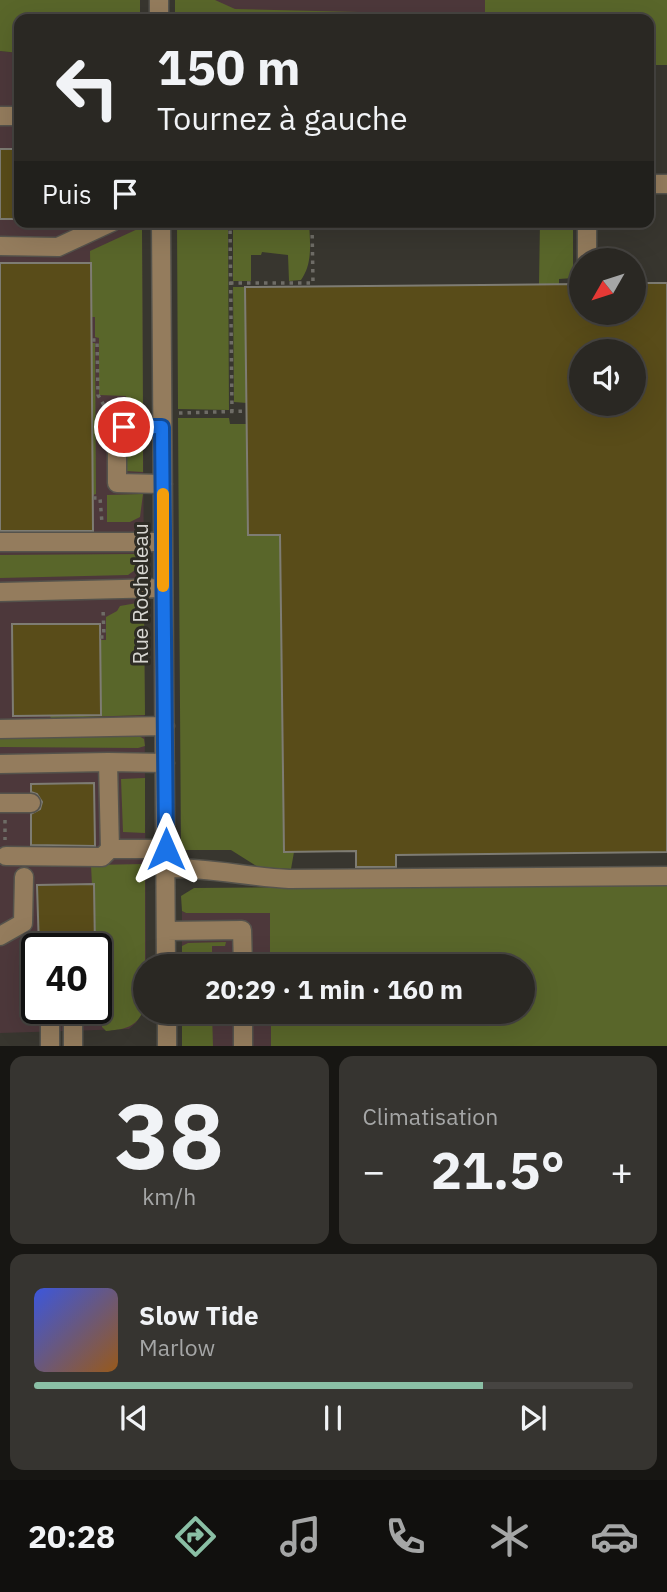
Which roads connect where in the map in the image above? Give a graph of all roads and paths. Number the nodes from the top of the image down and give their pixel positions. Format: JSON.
{"nodes":[{"id":1,"x":99,"y":228,"type":"edge"},
{"id":2,"x":160,"y":228,"type":"edge"},
{"id":3,"x":230,"y":228,"type":"edge"},
{"id":4,"x":312,"y":228,"type":"edge"},
{"id":5,"x":587,"y":228,"type":"edge"},
{"id":6,"x":0,"y":246,"type":"edge"},
{"id":7,"x":587,"y":248,"type":"edge"},
{"id":8,"x":230,"y":283,"type":"junction"},
{"id":9,"x":92,"y":340,"type":"dead end"},
{"id":10,"x":98,"y":396,"type":"dead end"},
{"id":11,"x":247,"y":411,"type":"dead end"},
{"id":12,"x":232,"y":412,"type":"junction"},
{"id":13,"x":178,"y":413,"type":"dead end"},
{"id":14,"x":162,"y":427,"type":"junction"},
{"id":15,"x":163,"y":484,"type":"junction"},
{"id":16,"x":93,"y":498,"type":"dead end"},
{"id":17,"x":106,"y":531,"type":"junction"},
{"id":18,"x":0,"y":542,"type":"edge"},
{"id":19,"x":163,"y":542,"type":"junction"},
{"id":20,"x":163,"y":588,"type":"junction"},
{"id":21,"x":0,"y":592,"type":"edge"},
{"id":22,"x":103,"y":618,"type":"dead end"},
{"id":23,"x":100,"y":637,"type":"dead end"},
{"id":24,"x":165,"y":726,"type":"junction"},
{"id":25,"x":0,"y":729,"type":"edge"},
{"id":26,"x":108,"y":762,"type":"junction"},
{"id":27,"x":165,"y":763,"type":"junction"},
{"id":28,"x":0,"y":764,"type":"edge"},
{"id":29,"x":2,"y":803,"type":"edge"},
{"id":30,"x":31,"y":803,"type":"dead end"},
{"id":31,"x":110,"y":849,"type":"junction"},
{"id":32,"x":166,"y":849,"type":"junction"},
{"id":33,"x":6,"y":856,"type":"joint"},
{"id":34,"x":166,"y":868,"type":"junction"},
{"id":35,"x":667,"y":876,"type":"edge"},
{"id":36,"x":24,"y":877,"type":"dead end"},
{"id":37,"x":166,"y":931,"type":"junction"},
{"id":38,"x":0,"y":936,"type":"edge"},
{"id":39,"x":166,"y":954,"type":"edge"},
{"id":40,"x":243,"y":954,"type":"edge"},
{"id":41,"x":50,"y":1024,"type":"edge"},
{"id":42,"x":74,"y":1024,"type":"edge"},
{"id":43,"x":167,"y":1024,"type":"edge"},
{"id":44,"x":243,"y":1024,"type":"edge"},
{"id":45,"x":50,"y":1046,"type":"edge"},
{"id":46,"x":73,"y":1046,"type":"edge"},
{"id":47,"x":167,"y":1046,"type":"edge"},
{"id":48,"x":243,"y":1046,"type":"edge"}],
"edges":[{"from":1,"to":6,"type":"street"},
{"from":2,"to":14,"type":"street","name":"Rue Rocheleau"},
{"from":3,"to":8,"type":"path"},
{"from":4,"to":8,"type":"path"},
{"from":5,"to":7,"type":"street"},
{"from":8,"to":12,"type":"path"},
{"from":9,"to":10,"type":"path"},
{"from":11,"to":12,"type":"path"},
{"from":12,"to":13,"type":"path"},
{"from":14,"to":15,"type":"street","name":"Rue Rocheleau"},
{"from":14,"to":15,"type":"street"},
{"from":15,"to":19,"type":"street","name":"Rue Rocheleau"},
{"from":16,"to":17,"type":"path"},
{"from":17,"to":18,"type":"street"},
{"from":17,"to":19,"type":"street"},
{"from":19,"to":20,"type":"street","name":"Rue Rocheleau"},
{"from":20,"to":21,"type":"street"},
{"from":20,"to":24,"type":"street","name":"Rue Rocheleau"},
{"from":22,"to":23,"type":"path"},
{"from":24,"to":25,"type":"street"},
{"from":24,"to":27,"type":"street","name":"Rue Rocheleau"},
{"from":26,"to":27,"type":"street"},
{"from":26,"to":28,"type":"street"},
{"from":26,"to":31,"type":"street"},
{"from":27,"to":32,"type":"street","name":"Rue Rocheleau"},
{"from":29,"to":30,"type":"street"},
{"from":29,"to":33,"type":"path"},
{"from":31,"to":32,"type":"street"},
{"from":31,"to":33,"type":"street"},
{"from":32,"to":34,"type":"street","name":"Rue Rocheleau"},
{"from":34,"to":35,"type":"street"},
{"from":34,"to":37,"type":"street","name":"Rue Rocheleau"},
{"from":36,"to":38,"type":"street"},
{"from":37,"to":39,"type":"street","name":"Rue Rocheleau"},
{"from":37,"to":40,"type":"street"},
{"from":41,"to":45,"type":"street"},
{"from":42,"to":46,"type":"street"},
{"from":43,"to":47,"type":"street"},
{"from":44,"to":48,"type":"street"}]}
